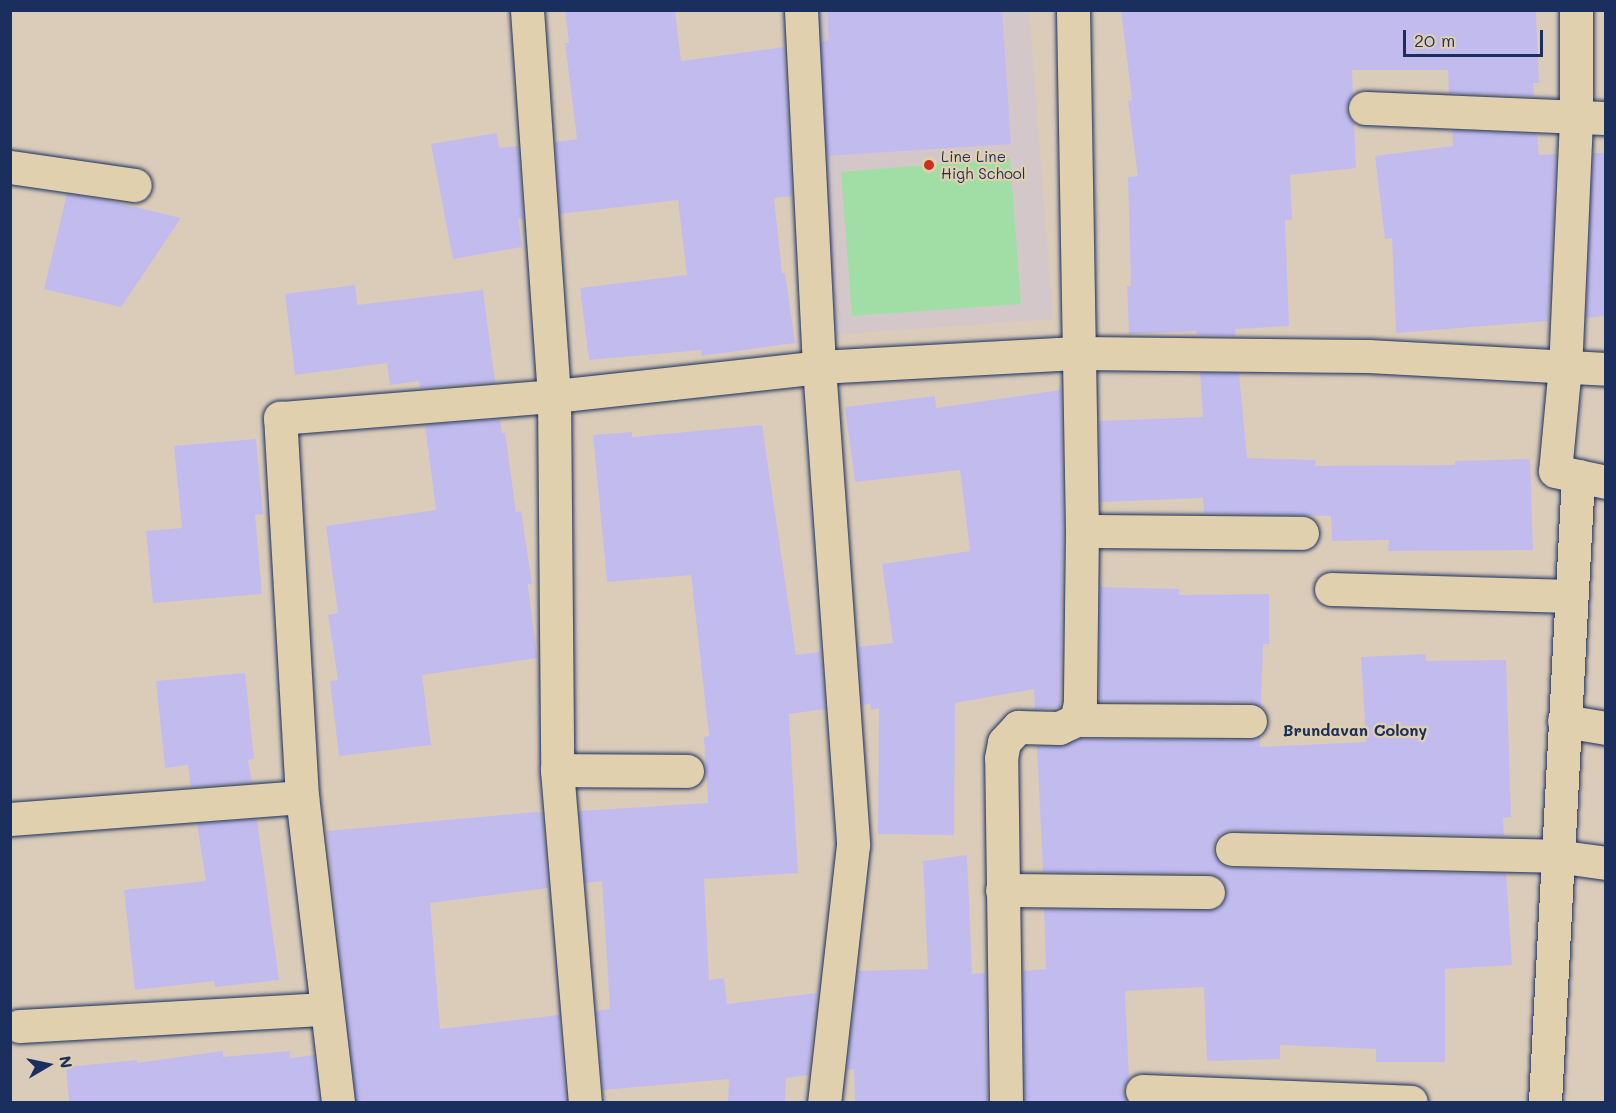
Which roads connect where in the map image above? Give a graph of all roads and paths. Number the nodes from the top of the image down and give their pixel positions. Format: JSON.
{"nodes":[{"id":1,"x":527,"y":10,"type":"edge"},
{"id":2,"x":801,"y":10,"type":"edge"},
{"id":3,"x":1072,"y":10,"type":"edge"},
{"id":4,"x":1576,"y":10,"type":"edge"},
{"id":5,"x":1365,"y":108,"type":"dead end"},
{"id":6,"x":1591,"y":118,"type":"edge"},
{"id":7,"x":10,"y":167,"type":"edge"},
{"id":8,"x":135,"y":185,"type":"dead end"},
{"id":9,"x":1080,"y":353,"type":"junction"},
{"id":10,"x":1565,"y":366,"type":"junction"},
{"id":11,"x":819,"y":367,"type":"junction"},
{"id":12,"x":1605,"y":369,"type":"edge"},
{"id":13,"x":554,"y":396,"type":"junction"},
{"id":14,"x":1592,"y":479,"type":"edge"},
{"id":15,"x":1082,"y":531,"type":"junction"},
{"id":16,"x":1302,"y":533,"type":"dead end"},
{"id":17,"x":1331,"y":589,"type":"dead end"},
{"id":18,"x":1571,"y":596,"type":"junction"},
{"id":19,"x":1076,"y":720,"type":"junction"},
{"id":20,"x":1250,"y":721,"type":"dead end"},
{"id":21,"x":1564,"y":721,"type":"junction"},
{"id":22,"x":1605,"y":728,"type":"edge"},
{"id":23,"x":557,"y":770,"type":"junction"},
{"id":24,"x":687,"y":771,"type":"dead end"},
{"id":25,"x":302,"y":797,"type":"junction"},
{"id":26,"x":10,"y":819,"type":"edge"},
{"id":27,"x":1232,"y":849,"type":"dead end"},
{"id":28,"x":1556,"y":856,"type":"junction"},
{"id":29,"x":1605,"y":863,"type":"edge"},
{"id":30,"x":1002,"y":890,"type":"junction"},
{"id":31,"x":1208,"y":892,"type":"dead end"},
{"id":32,"x":327,"y":1010,"type":"junction"},
{"id":33,"x":19,"y":1026,"type":"dead end"},
{"id":34,"x":1142,"y":1091,"type":"dead end"},
{"id":35,"x":338,"y":1102,"type":"edge"},
{"id":36,"x":585,"y":1102,"type":"edge"},
{"id":37,"x":824,"y":1102,"type":"edge"},
{"id":38,"x":1005,"y":1102,"type":"edge"},
{"id":39,"x":1412,"y":1102,"type":"edge"},
{"id":40,"x":1545,"y":1102,"type":"edge"}],
"edges":[{"from":1,"to":13,"type":"street"},
{"from":2,"to":11,"type":"street"},
{"from":3,"to":9,"type":"street"},
{"from":4,"to":6,"type":"street"},
{"from":5,"to":6,"type":"street"},
{"from":6,"to":10,"type":"street"},
{"from":7,"to":8,"type":"street"},
{"from":9,"to":10,"type":"street"},
{"from":9,"to":11,"type":"street"},
{"from":9,"to":15,"type":"street"},
{"from":10,"to":12,"type":"street"},
{"from":10,"to":14,"type":"street"},
{"from":11,"to":13,"type":"street"},
{"from":11,"to":37,"type":"street"},
{"from":13,"to":23,"type":"street"},
{"from":13,"to":25,"type":"street"},
{"from":14,"to":18,"type":"street"},
{"from":15,"to":16,"type":"street"},
{"from":15,"to":19,"type":"street"},
{"from":17,"to":18,"type":"street"},
{"from":18,"to":21,"type":"street"},
{"from":19,"to":20,"type":"street"},
{"from":19,"to":30,"type":"street"},
{"from":21,"to":22,"type":"street"},
{"from":21,"to":28,"type":"street"},
{"from":23,"to":24,"type":"street"},
{"from":23,"to":36,"type":"street"},
{"from":25,"to":26,"type":"street"},
{"from":25,"to":32,"type":"street"},
{"from":27,"to":28,"type":"street"},
{"from":28,"to":29,"type":"street"},
{"from":28,"to":40,"type":"street"},
{"from":30,"to":31,"type":"street"},
{"from":30,"to":38,"type":"street"},
{"from":32,"to":33,"type":"street"},
{"from":32,"to":35,"type":"street"},
{"from":34,"to":39,"type":"street"}]}
